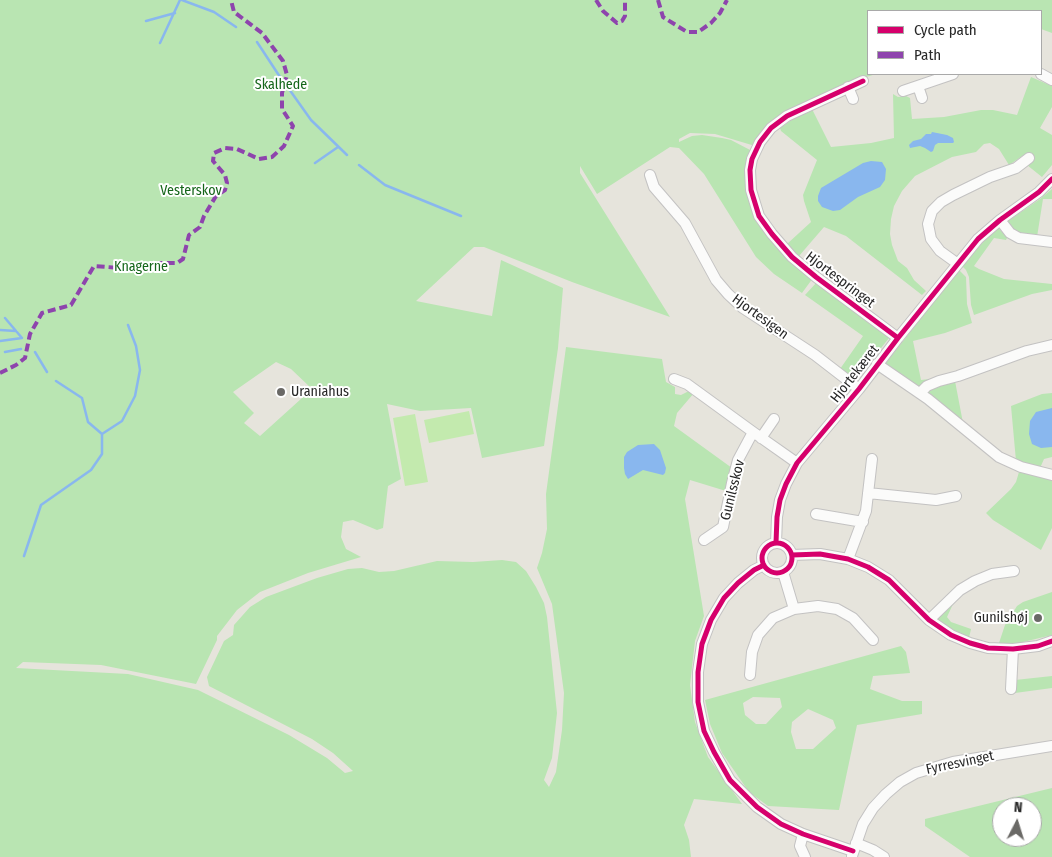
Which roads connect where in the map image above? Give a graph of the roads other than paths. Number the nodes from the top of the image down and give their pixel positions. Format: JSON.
{"nodes":[{"id":1,"x":950,"y":75,"type":"edge"},
{"id":2,"x":863,"y":80,"type":"dead end"},
{"id":3,"x":918,"y":86,"type":"junction"},
{"id":4,"x":848,"y":88,"type":"junction"},
{"id":5,"x":903,"y":91,"type":"dead end"},
{"id":6,"x":853,"y":98,"type":"dead end"},
{"id":7,"x":922,"y":98,"type":"dead end"},
{"id":8,"x":1030,"y":158,"type":"dead end"},
{"id":9,"x":650,"y":175,"type":"dead end"},
{"id":10,"x":1052,"y":179,"type":"edge"},
{"id":11,"x":1000,"y":220,"type":"junction"},
{"id":12,"x":1052,"y":242,"type":"edge"},
{"id":13,"x":958,"y":264,"type":"junction"},
{"id":14,"x":898,"y":338,"type":"junction"},
{"id":15,"x":1052,"y":345,"type":"edge"},
{"id":16,"x":877,"y":364,"type":"junction"},
{"id":17,"x":674,"y":380,"type":"dead end"},
{"id":18,"x":859,"y":388,"type":"junction"},
{"id":19,"x":920,"y":393,"type":"junction"},
{"id":20,"x":774,"y":419,"type":"dead end"},
{"id":21,"x":757,"y":435,"type":"junction"},
{"id":22,"x":872,"y":458,"type":"dead end"},
{"id":23,"x":797,"y":463,"type":"junction"},
{"id":24,"x":1052,"y":475,"type":"edge"},
{"id":25,"x":868,"y":493,"type":"junction"},
{"id":26,"x":956,"y":496,"type":"dead end"},
{"id":27,"x":816,"y":514,"type":"dead end"},
{"id":28,"x":862,"y":522,"type":"junction"},
{"id":29,"x":704,"y":540,"type":"dead end"},
{"id":30,"x":776,"y":543,"type":"junction"},
{"id":31,"x":792,"y":555,"type":"junction"},
{"id":32,"x":848,"y":559,"type":"junction"},
{"id":33,"x":764,"y":565,"type":"junction"},
{"id":34,"x":1014,"y":571,"type":"dead end"},
{"id":35,"x":783,"y":572,"type":"junction"},
{"id":36,"x":794,"y":609,"type":"junction"},
{"id":37,"x":929,"y":620,"type":"junction"},
{"id":38,"x":873,"y":640,"type":"dead end"},
{"id":39,"x":1052,"y":641,"type":"edge"},
{"id":40,"x":1013,"y":650,"type":"junction"},
{"id":41,"x":750,"y":675,"type":"dead end"},
{"id":42,"x":1011,"y":689,"type":"dead end"},
{"id":43,"x":1052,"y":746,"type":"edge"},
{"id":44,"x":803,"y":834,"type":"junction"},
{"id":45,"x":854,"y":850,"type":"edge"},
{"id":46,"x":805,"y":857,"type":"edge"},
{"id":47,"x":884,"y":857,"type":"edge"}],
"edges":[{"from":1,"to":3,"type":"street"},
{"from":2,"to":4,"type":"street","name":"Hjortespringet"},
{"from":3,"to":5,"type":"street"},
{"from":3,"to":7,"type":"street"},
{"from":4,"to":6,"type":"street"},
{"from":4,"to":14,"type":"street","name":"Hjortespringet"},
{"from":8,"to":13,"type":"street"},
{"from":9,"to":18,"type":"street","name":"Hjortesigen"},
{"from":10,"to":11,"type":"street"},
{"from":11,"to":12,"type":"street"},
{"from":11,"to":13,"type":"street"},
{"from":13,"to":14,"type":"street"},
{"from":14,"to":16,"type":"street","name":"Hjortekæret"},
{"from":15,"to":19,"type":"street"},
{"from":16,"to":18,"type":"street","name":"Hjortekæret"},
{"from":16,"to":19,"type":"street","name":"Hjortekæret"},
{"from":17,"to":21,"type":"street"},
{"from":18,"to":23,"type":"street","name":"Hjortekæret"},
{"from":19,"to":24,"type":"street","name":"Hjortekæret"},
{"from":20,"to":21,"type":"street","name":"Gunilsskov"},
{"from":21,"to":23,"type":"street"},
{"from":21,"to":29,"type":"street","name":"Gunilsskov"},
{"from":22,"to":25,"type":"street"},
{"from":23,"to":30,"type":"street"},
{"from":25,"to":26,"type":"street"},
{"from":25,"to":28,"type":"street"},
{"from":27,"to":28,"type":"street"},
{"from":28,"to":32,"type":"street"},
{"from":30,"to":31,"type":"street"},
{"from":30,"to":33,"type":"street"},
{"from":31,"to":32,"type":"street"},
{"from":31,"to":35,"type":"street"},
{"from":32,"to":37,"type":"street"},
{"from":33,"to":35,"type":"street"},
{"from":33,"to":44,"type":"street"},
{"from":34,"to":37,"type":"street"},
{"from":35,"to":36,"type":"street"},
{"from":36,"to":38,"type":"street"},
{"from":36,"to":41,"type":"street"},
{"from":37,"to":40,"type":"street"},
{"from":39,"to":40,"type":"street"},
{"from":40,"to":42,"type":"street"},
{"from":43,"to":45,"type":"street","name":"Fyrresvinget"},
{"from":44,"to":45,"type":"street"},
{"from":44,"to":46,"type":"street"},
{"from":45,"to":47,"type":"street"}]}
